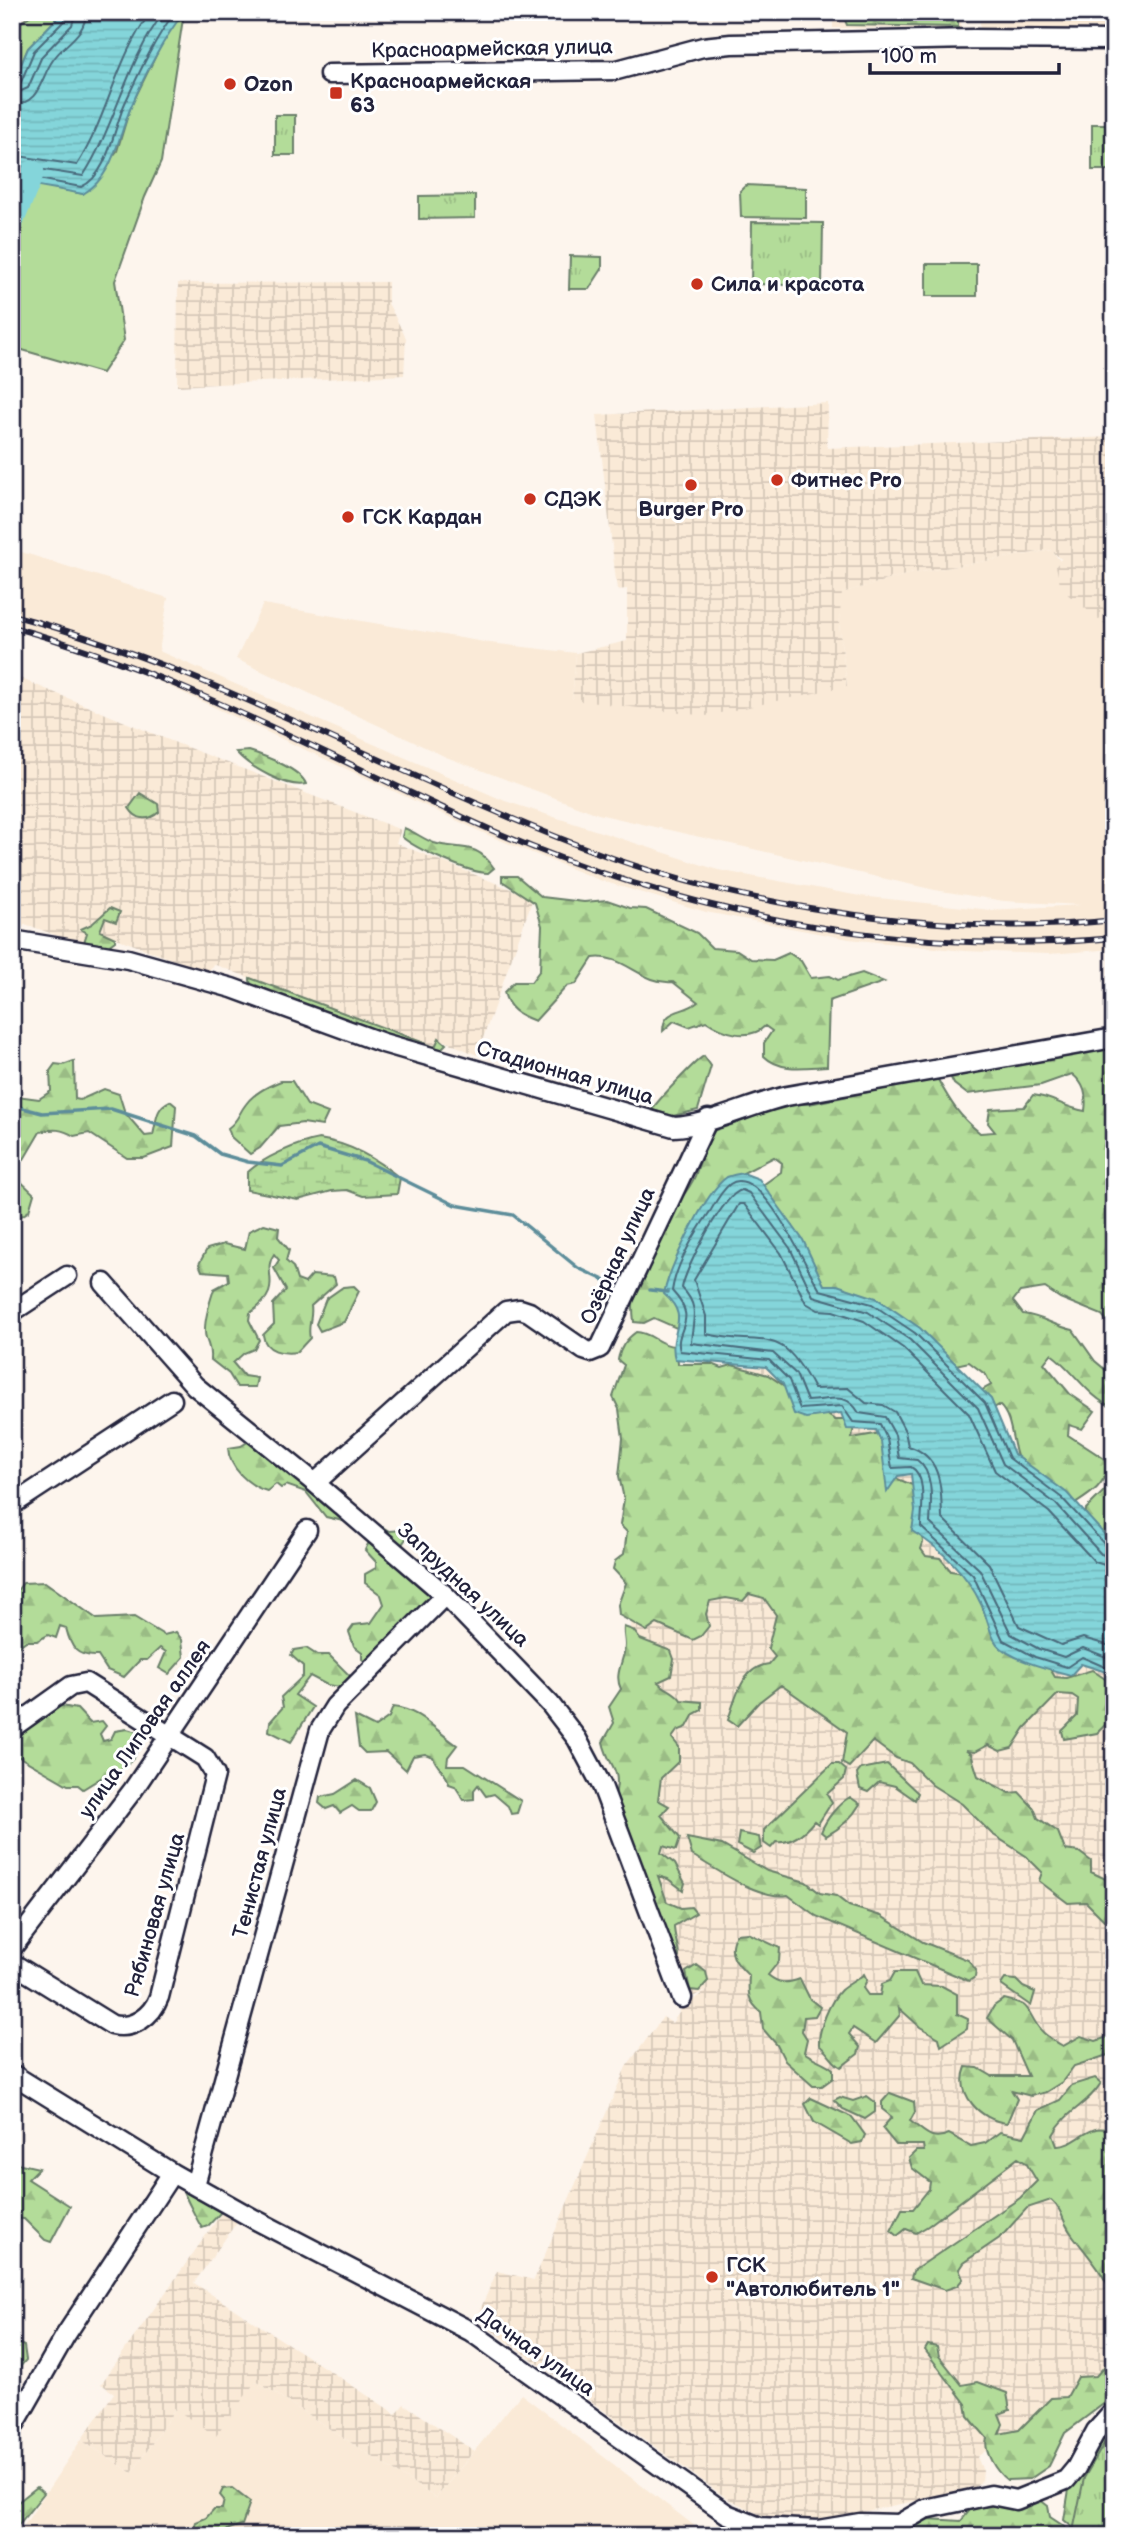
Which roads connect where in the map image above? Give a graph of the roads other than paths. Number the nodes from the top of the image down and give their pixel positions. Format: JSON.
{"nodes":[{"id":1,"x":1114,"y":40,"type":"edge"},
{"id":2,"x":329,"y":74,"type":"dead end"},
{"id":3,"x":12,"y":940,"type":"edge"},
{"id":4,"x":1114,"y":1038,"type":"edge"},
{"id":5,"x":708,"y":1119,"type":"junction"},
{"id":6,"x":67,"y":1276,"type":"dead end"},
{"id":7,"x":104,"y":1283,"type":"dead end"},
{"id":8,"x":12,"y":1312,"type":"edge"},
{"id":9,"x":172,"y":1400,"type":"dead end"},
{"id":10,"x":315,"y":1483,"type":"junction"},
{"id":11,"x":12,"y":1505,"type":"edge"},
{"id":12,"x":307,"y":1530,"type":"dead end"},
{"id":13,"x":445,"y":1595,"type":"junction"},
{"id":14,"x":12,"y":1728,"type":"edge"},
{"id":15,"x":170,"y":1735,"type":"junction"},
{"id":16,"x":12,"y":1948,"type":"edge"},
{"id":17,"x":12,"y":1963,"type":"edge"},
{"id":18,"x":682,"y":1998,"type":"dead end"},
{"id":19,"x":12,"y":2074,"type":"edge"},
{"id":20,"x":172,"y":2173,"type":"junction"},
{"id":21,"x":195,"y":2185,"type":"junction"},
{"id":22,"x":1114,"y":2411,"type":"edge"},
{"id":23,"x":12,"y":2429,"type":"edge"},
{"id":24,"x":894,"y":2530,"type":"edge"}],
"edges":[{"from":1,"to":2,"type":"street","name":"Красноармейская улица"},
{"from":3,"to":5,"type":"street","name":"Стадионная улица"},
{"from":4,"to":5,"type":"street","name":"Стадионная улица"},
{"from":5,"to":10,"type":"street","name":"Озёрная улица"},
{"from":6,"to":8,"type":"street"},
{"from":7,"to":10,"type":"street","name":"Запрудная улица"},
{"from":9,"to":11,"type":"street"},
{"from":10,"to":13,"type":"street","name":"Запрудная улица"},
{"from":12,"to":15,"type":"street","name":"улица Липовая аллея"},
{"from":13,"to":18,"type":"street","name":"Запрудная улица"},
{"from":13,"to":21,"type":"street","name":"Тенистая улица"},
{"from":14,"to":15,"type":"street"},
{"from":15,"to":16,"type":"street","name":"улица Липовая аллея"},
{"from":15,"to":17,"type":"street","name":"Рябиновая улица"},
{"from":19,"to":20,"type":"street","name":"Дачная улица"},
{"from":20,"to":21,"type":"street","name":"Дачная улица"},
{"from":20,"to":23,"type":"street"},
{"from":21,"to":24,"type":"street","name":"Дачная улица"},
{"from":22,"to":24,"type":"street","name":"Дачная улица"}]}
